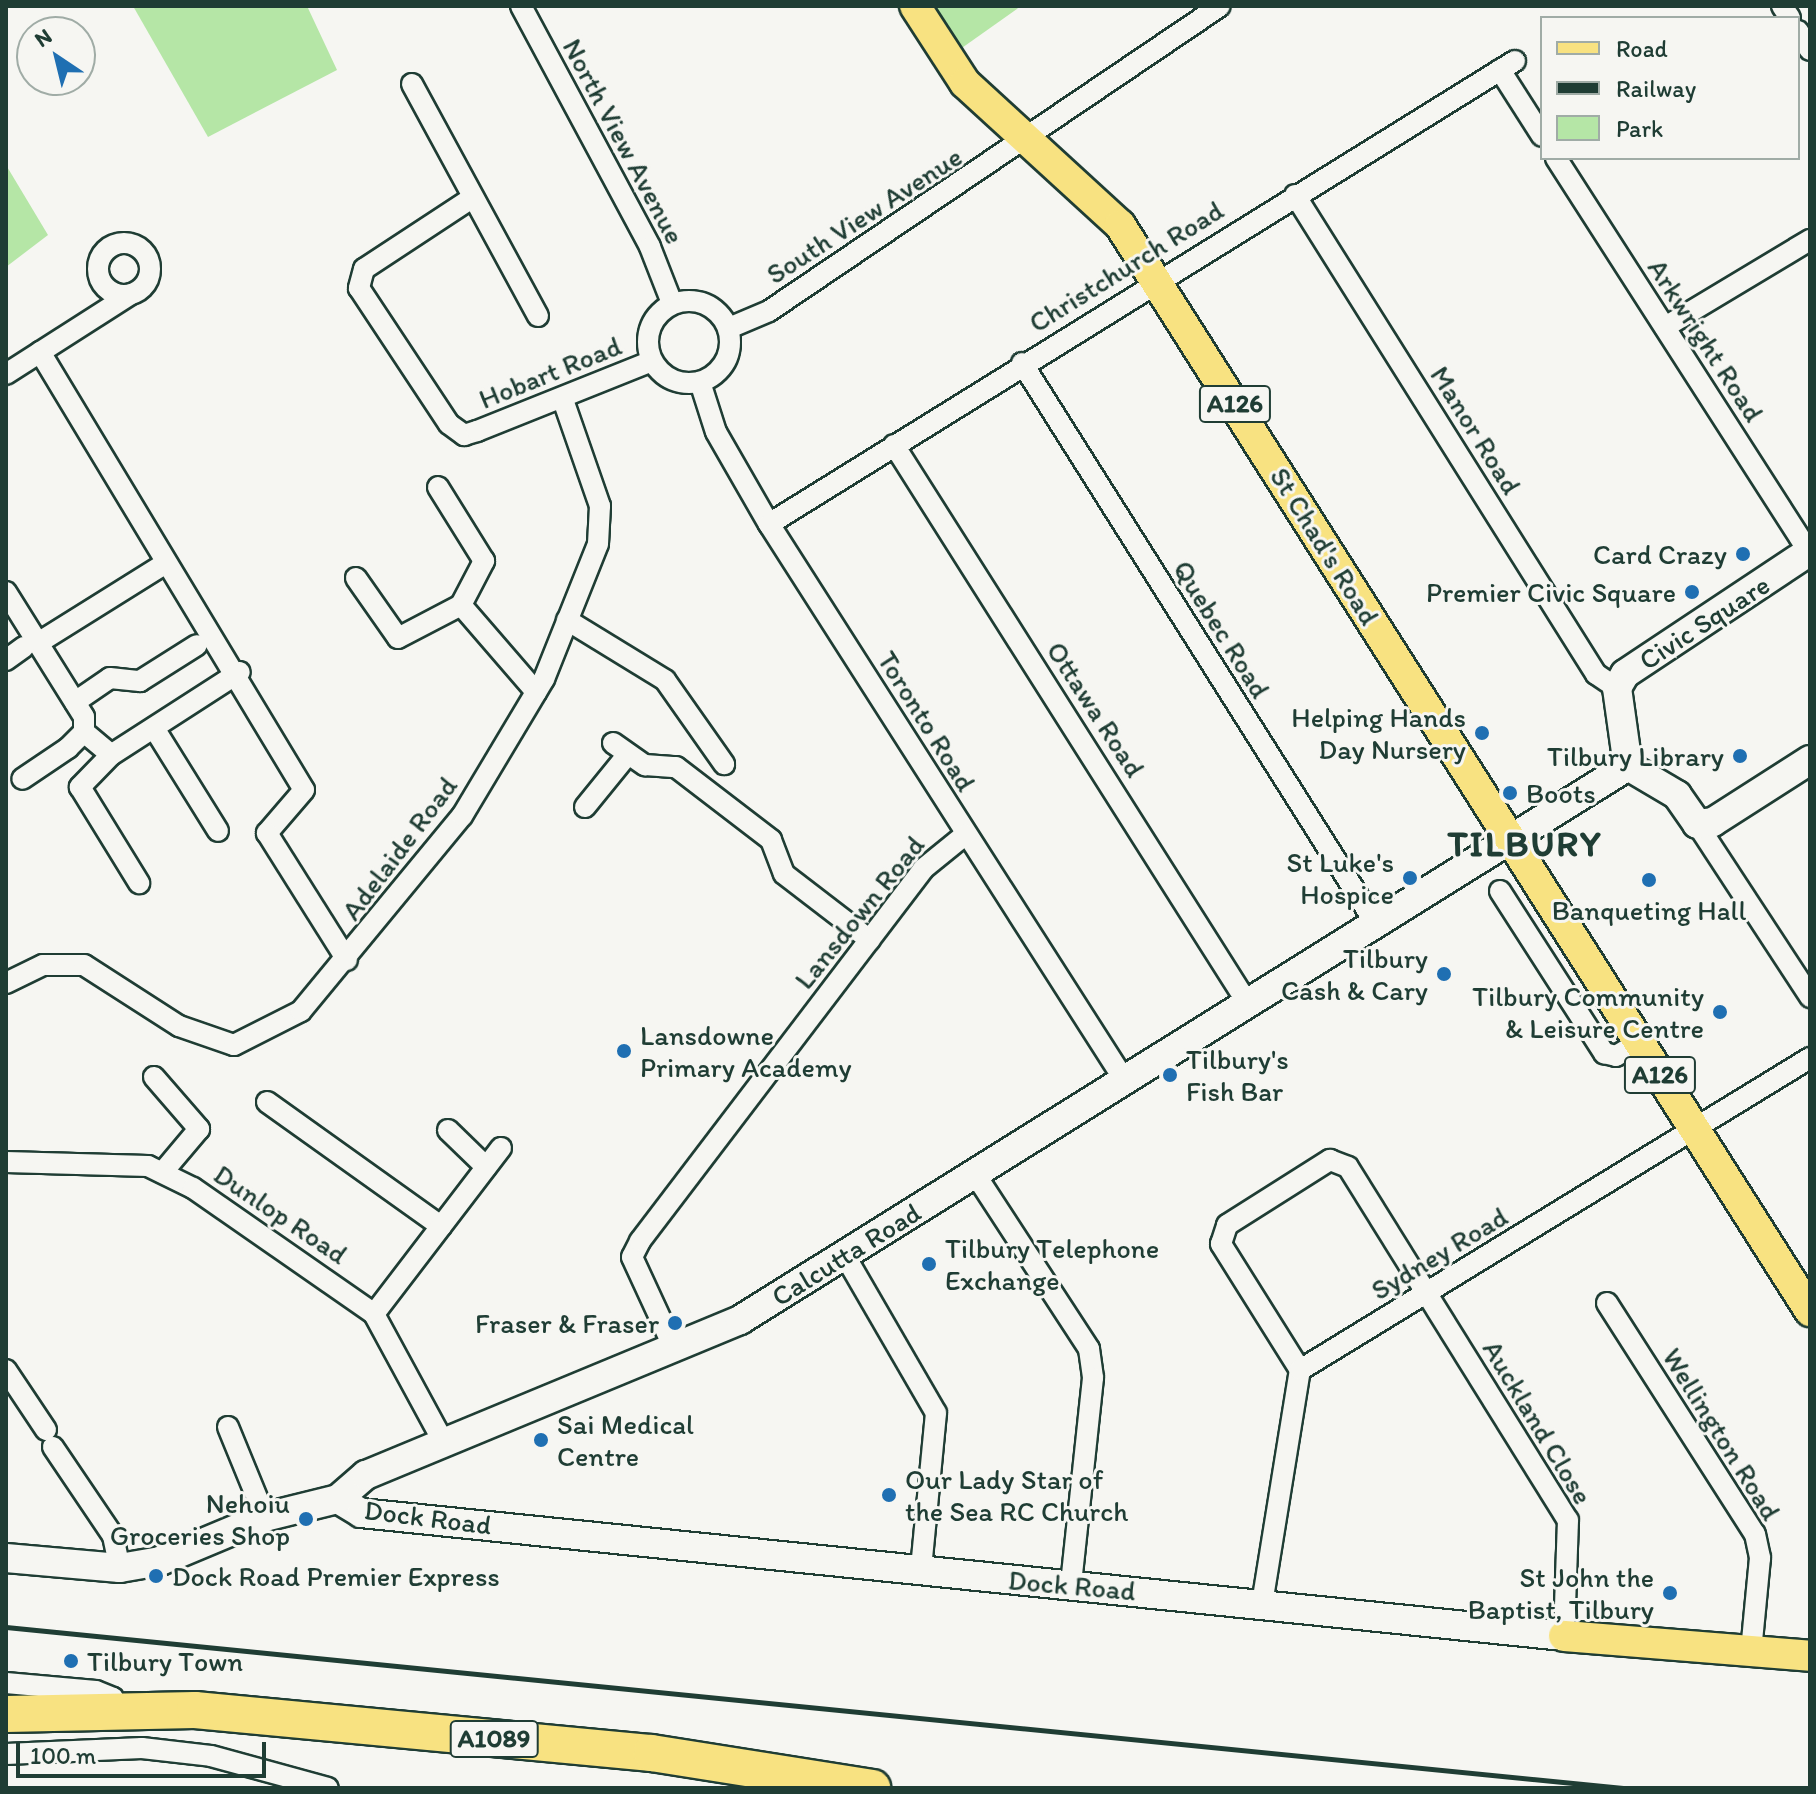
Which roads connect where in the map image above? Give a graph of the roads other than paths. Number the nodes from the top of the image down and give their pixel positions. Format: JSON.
{"nodes":[{"id":1,"x":521,"y":6,"type":"edge"},
{"id":2,"x":915,"y":6,"type":"edge"},
{"id":3,"x":1220,"y":6,"type":"edge"},
{"id":4,"x":412,"y":84,"type":"dead end"},
{"id":5,"x":1540,"y":132,"type":"edge"},
{"id":6,"x":1027,"y":142,"type":"junction"},
{"id":7,"x":1557,"y":160,"type":"edge"},
{"id":8,"x":1295,"y":195,"type":"junction"},
{"id":9,"x":472,"y":198,"type":"junction"},
{"id":10,"x":1810,"y":240,"type":"edge"},
{"id":11,"x":1157,"y":279,"type":"junction"},
{"id":12,"x":131,"y":294,"type":"dead end"},
{"id":13,"x":672,"y":303,"type":"junction"},
{"id":14,"x":538,"y":316,"type":"dead end"},
{"id":15,"x":1665,"y":327,"type":"junction"},
{"id":16,"x":729,"y":328,"type":"junction"},
{"id":17,"x":40,"y":352,"type":"junction"},
{"id":18,"x":652,"y":361,"type":"junction"},
{"id":19,"x":1022,"y":363,"type":"junction"},
{"id":20,"x":6,"y":374,"type":"edge"},
{"id":21,"x":700,"y":382,"type":"junction"},
{"id":22,"x":563,"y":400,"type":"junction"},
{"id":23,"x":894,"y":445,"type":"junction"},
{"id":24,"x":438,"y":487,"type":"dead end"},
{"id":25,"x":769,"y":524,"type":"junction"},
{"id":26,"x":1810,"y":552,"type":"edge"},
{"id":27,"x":158,"y":568,"type":"dead end"},
{"id":28,"x":356,"y":578,"type":"dead end"},
{"id":29,"x":6,"y":592,"type":"edge"},
{"id":30,"x":461,"y":605,"type":"junction"},
{"id":31,"x":567,"y":620,"type":"junction"},
{"id":32,"x":31,"y":645,"type":"junction"},
{"id":33,"x":197,"y":645,"type":"dead end"},
{"id":34,"x":6,"y":660,"type":"edge"},
{"id":35,"x":240,"y":672,"type":"junction"},
{"id":36,"x":1617,"y":688,"type":"junction"},
{"id":37,"x":536,"y":692,"type":"junction"},
{"id":38,"x":75,"y":702,"type":"junction"},
{"id":39,"x":154,"y":728,"type":"junction"},
{"id":40,"x":84,"y":732,"type":"junction"},
{"id":41,"x":111,"y":755,"type":"junction"},
{"id":42,"x":1810,"y":760,"type":"edge"},
{"id":43,"x":724,"y":764,"type":"dead end"},
{"id":44,"x":1628,"y":766,"type":"junction"},
{"id":45,"x":22,"y":779,"type":"dead end"},
{"id":46,"x":585,"y":807,"type":"dead end"},
{"id":47,"x":1697,"y":824,"type":"junction"},
{"id":48,"x":218,"y":831,"type":"dead end"},
{"id":49,"x":966,"y":834,"type":"junction"},
{"id":50,"x":1510,"y":840,"type":"junction"},
{"id":51,"x":139,"y":883,"type":"dead end"},
{"id":52,"x":1500,"y":891,"type":"dead end"},
{"id":53,"x":1376,"y":924,"type":"junction"},
{"id":54,"x":870,"y":940,"type":"junction"},
{"id":55,"x":347,"y":960,"type":"junction"},
{"id":56,"x":6,"y":983,"type":"edge"},
{"id":57,"x":1810,"y":997,"type":"edge"},
{"id":58,"x":1248,"y":1004,"type":"junction"},
{"id":59,"x":1639,"y":1042,"type":"junction"},
{"id":60,"x":1810,"y":1058,"type":"edge"},
{"id":61,"x":154,"y":1077,"type":"dead end"},
{"id":62,"x":1125,"y":1081,"type":"junction"},
{"id":63,"x":267,"y":1102,"type":"dead end"},
{"id":64,"x":1694,"y":1128,"type":"junction"},
{"id":65,"x":448,"y":1130,"type":"dead end"},
{"id":66,"x":501,"y":1148,"type":"dead end"},
{"id":67,"x":6,"y":1162,"type":"edge"},
{"id":68,"x":486,"y":1167,"type":"junction"},
{"id":69,"x":162,"y":1173,"type":"junction"},
{"id":70,"x":975,"y":1174,"type":"junction"},
{"id":71,"x":441,"y":1226,"type":"junction"},
{"id":72,"x":845,"y":1256,"type":"junction"},
{"id":73,"x":1426,"y":1294,"type":"junction"},
{"id":74,"x":1607,"y":1303,"type":"dead end"},
{"id":75,"x":1810,"y":1311,"type":"edge"},
{"id":76,"x":374,"y":1314,"type":"junction"},
{"id":77,"x":674,"y":1348,"type":"junction"},
{"id":78,"x":6,"y":1370,"type":"edge"},
{"id":79,"x":1300,"y":1370,"type":"junction"},
{"id":80,"x":228,"y":1427,"type":"dead end"},
{"id":81,"x":444,"y":1443,"type":"junction"},
{"id":82,"x":338,"y":1499,"type":"junction"},
{"id":83,"x":265,"y":1517,"type":"junction"},
{"id":84,"x":6,"y":1558,"type":"edge"},
{"id":85,"x":127,"y":1567,"type":"junction"},
{"id":86,"x":921,"y":1569,"type":"junction"},
{"id":87,"x":1071,"y":1583,"type":"junction"},
{"id":88,"x":1262,"y":1604,"type":"junction"},
{"id":89,"x":1564,"y":1636,"type":"junction"},
{"id":90,"x":1751,"y":1652,"type":"junction"},
{"id":91,"x":1810,"y":1656,"type":"edge"},
{"id":92,"x":6,"y":1683,"type":"edge"},
{"id":93,"x":114,"y":1707,"type":"junction"},
{"id":94,"x":6,"y":1714,"type":"edge"},
{"id":95,"x":6,"y":1754,"type":"edge"},
{"id":96,"x":328,"y":1788,"type":"edge"},
{"id":97,"x":872,"y":1788,"type":"edge"}],
"edges":[{"from":1,"to":13,"type":"street","name":"North View Avenue"},
{"from":2,"to":6,"type":"main road","name":"St Chad's Road","number":"A126"},
{"from":3,"to":6,"type":"street","name":"South View Avenue"},
{"from":4,"to":9,"type":"street","name":"Hobart Road"},
{"from":5,"to":8,"type":"street","name":"Christchurch Road"},
{"from":6,"to":11,"type":"main road","name":"St Chad's Road","number":"A126"},
{"from":6,"to":16,"type":"street","name":"South View Avenue"},
{"from":7,"to":15,"type":"street","name":"Arkwright Road"},
{"from":8,"to":11,"type":"street","name":"Christchurch Road"},
{"from":8,"to":36,"type":"street","name":"Manor Road"},
{"from":9,"to":14,"type":"street","name":"Hobart Road"},
{"from":9,"to":22,"type":"street","name":"Hobart Road"},
{"from":10,"to":15,"type":"street"},
{"from":11,"to":19,"type":"street","name":"Christchurch Road"},
{"from":11,"to":50,"type":"main road","name":"St Chad's Road","number":"A126"},
{"from":12,"to":17,"type":"street"},
{"from":13,"to":16,"type":"street"},
{"from":13,"to":18,"type":"street"},
{"from":15,"to":26,"type":"street","name":"Arkwright Road"},
{"from":16,"to":21,"type":"street"},
{"from":17,"to":20,"type":"street"},
{"from":17,"to":35,"type":"street"},
{"from":18,"to":21,"type":"street"},
{"from":18,"to":22,"type":"street","name":"Hobart Road"},
{"from":19,"to":23,"type":"street","name":"Christchurch Road"},
{"from":19,"to":53,"type":"street","name":"Quebec Road"},
{"from":21,"to":25,"type":"street","name":"Toronto Road"},
{"from":22,"to":31,"type":"street","name":"Adelaide Road"},
{"from":23,"to":25,"type":"street","name":"Christchurch Road"},
{"from":23,"to":58,"type":"street","name":"Ottawa Road"},
{"from":24,"to":30,"type":"street"},
{"from":25,"to":49,"type":"street","name":"Toronto Road"},
{"from":26,"to":36,"type":"street","name":"Civic Square"},
{"from":27,"to":32,"type":"street"},
{"from":28,"to":30,"type":"street"},
{"from":29,"to":32,"type":"street"},
{"from":30,"to":37,"type":"street"},
{"from":31,"to":37,"type":"street","name":"Adelaide Road"},
{"from":31,"to":43,"type":"street"},
{"from":32,"to":34,"type":"street"},
{"from":32,"to":38,"type":"street"},
{"from":33,"to":38,"type":"street"},
{"from":35,"to":39,"type":"street"},
{"from":35,"to":55,"type":"street"},
{"from":36,"to":44,"type":"street","name":"Civic Square"},
{"from":37,"to":55,"type":"street","name":"Adelaide Road"},
{"from":38,"to":40,"type":"street"},
{"from":39,"to":41,"type":"street"},
{"from":39,"to":48,"type":"street"},
{"from":40,"to":41,"type":"street"},
{"from":40,"to":45,"type":"street"},
{"from":41,"to":51,"type":"street"},
{"from":42,"to":47,"type":"street"},
{"from":44,"to":47,"type":"street"},
{"from":44,"to":50,"type":"street"},
{"from":46,"to":54,"type":"street"},
{"from":47,"to":57,"type":"street"},
{"from":49,"to":54,"type":"street","name":"Lansdown Road"},
{"from":49,"to":62,"type":"street","name":"Toronto Road"},
{"from":50,"to":53,"type":"street","name":"Calcutta Road"},
{"from":50,"to":59,"type":"main road","number":"A126"},
{"from":52,"to":59,"type":"street"},
{"from":53,"to":58,"type":"street","name":"Calcutta Road"},
{"from":54,"to":77,"type":"street","name":"Lansdown Road"},
{"from":55,"to":56,"type":"street","name":"Adelaide Road"},
{"from":58,"to":62,"type":"street","name":"Calcutta Road"},
{"from":59,"to":64,"type":"main road","number":"A126"},
{"from":60,"to":64,"type":"street","name":"Sydney Road"},
{"from":61,"to":69,"type":"street"},
{"from":62,"to":70,"type":"street","name":"Calcutta Road"},
{"from":63,"to":71,"type":"street"},
{"from":64,"to":73,"type":"street","name":"Sydney Road"},
{"from":64,"to":75,"type":"main road","number":"A126"},
{"from":65,"to":68,"type":"street"},
{"from":66,"to":68,"type":"street"},
{"from":67,"to":69,"type":"street","name":"Dunlop Road"},
{"from":68,"to":71,"type":"street"},
{"from":69,"to":76,"type":"street","name":"Dunlop Road"},
{"from":70,"to":72,"type":"street","name":"Calcutta Road"},
{"from":70,"to":87,"type":"street"},
{"from":71,"to":76,"type":"street"},
{"from":72,"to":77,"type":"street","name":"Calcutta Road"},
{"from":72,"to":86,"type":"street"},
{"from":73,"to":79,"type":"street","name":"Sydney Road"},
{"from":73,"to":79,"type":"street","name":"Auckland Close"},
{"from":73,"to":89,"type":"street","name":"Auckland Close"},
{"from":74,"to":90,"type":"street","name":"Wellington Road"},
{"from":76,"to":81,"type":"street","name":"Dunlop Road"},
{"from":77,"to":81,"type":"street","name":"Calcutta Road"},
{"from":78,"to":85,"type":"street"},
{"from":79,"to":88,"type":"street"},
{"from":80,"to":83,"type":"street"},
{"from":81,"to":82,"type":"street","name":"Calcutta Road"},
{"from":82,"to":83,"type":"street","name":"Calcutta Road"},
{"from":82,"to":86,"type":"street","name":"Dock Road"},
{"from":83,"to":85,"type":"street","name":"Calcutta Road"},
{"from":84,"to":85,"type":"street"},
{"from":86,"to":87,"type":"street","name":"Dock Road"},
{"from":87,"to":88,"type":"street","name":"Dock Road"},
{"from":88,"to":89,"type":"street","name":"Dock Road"},
{"from":89,"to":90,"type":"main road","name":"Dock Road"},
{"from":90,"to":91,"type":"main road","name":"Dock Road"},
{"from":92,"to":93,"type":"street"},
{"from":93,"to":94,"type":"highway","number":"A1089"},
{"from":93,"to":97,"type":"highway","number":"A1089"},
{"from":95,"to":96,"type":"street"}]}
